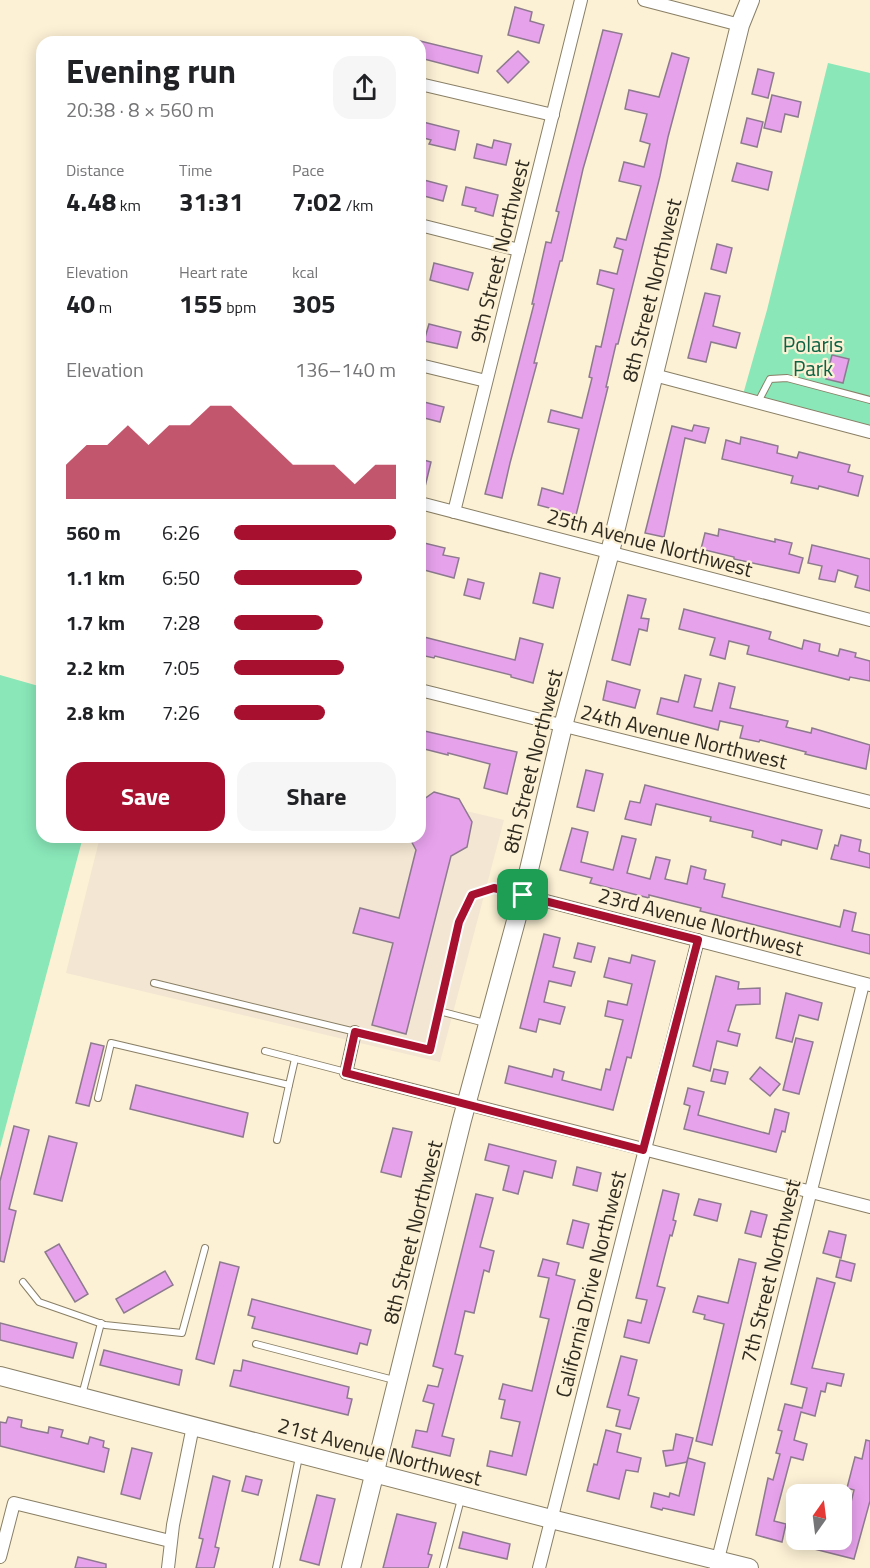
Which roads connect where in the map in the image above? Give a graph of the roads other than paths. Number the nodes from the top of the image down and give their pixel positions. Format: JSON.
{"nodes":[{"id":1,"x":581,"y":0,"type":"edge"},
{"id":2,"x":644,"y":0,"type":"edge"},
{"id":3,"x":750,"y":0,"type":"edge"},
{"id":4,"x":740,"y":25,"type":"junction"},
{"id":5,"x":426,"y":85,"type":"edge"},
{"id":6,"x":553,"y":115,"type":"junction"},
{"id":7,"x":426,"y":227,"type":"edge"},
{"id":8,"x":519,"y":250,"type":"junction"},
{"id":9,"x":426,"y":366,"type":"edge"},
{"id":10,"x":654,"y":375,"type":"junction"},
{"id":11,"x":486,"y":381,"type":"junction"},
{"id":12,"x":870,"y":400,"type":"edge"},
{"id":13,"x":758,"y":402,"type":"junction"},
{"id":14,"x":870,"y":432,"type":"edge"},
{"id":15,"x":426,"y":505,"type":"edge"},
{"id":16,"x":454,"y":512,"type":"junction"},
{"id":17,"x":610,"y":552,"type":"junction"},
{"id":18,"x":870,"y":620,"type":"edge"},
{"id":19,"x":426,"y":692,"type":"edge"},
{"id":20,"x":562,"y":726,"type":"junction"},
{"id":21,"x":870,"y":802,"type":"edge"},
{"id":22,"x":523,"y":895,"type":"junction"},
{"id":23,"x":698,"y":940,"type":"junction"},
{"id":24,"x":154,"y":983,"type":"dead end"},
{"id":25,"x":866,"y":984,"type":"edge"},
{"id":26,"x":439,"y":1011,"type":"junction"},
{"id":27,"x":488,"y":1024,"type":"junction"},
{"id":28,"x":355,"y":1032,"type":"junction"},
{"id":29,"x":265,"y":1052,"type":"dead end"},
{"id":30,"x":295,"y":1059,"type":"junction"},
{"id":31,"x":346,"y":1073,"type":"junction"},
{"id":32,"x":290,"y":1085,"type":"junction"},
{"id":33,"x":98,"y":1098,"type":"dead end"},
{"id":34,"x":467,"y":1104,"type":"junction"},
{"id":35,"x":277,"y":1140,"type":"dead end"},
{"id":36,"x":643,"y":1150,"type":"junction"},
{"id":37,"x":810,"y":1191,"type":"junction"},
{"id":38,"x":870,"y":1207,"type":"edge"},
{"id":39,"x":205,"y":1248,"type":"dead end"},
{"id":40,"x":23,"y":1282,"type":"dead end"},
{"id":41,"x":100,"y":1323,"type":"junction"},
{"id":42,"x":256,"y":1344,"type":"dead end"},
{"id":43,"x":0,"y":1376,"type":"edge"},
{"id":44,"x":398,"y":1381,"type":"junction"},
{"id":45,"x":81,"y":1398,"type":"junction"},
{"id":46,"x":193,"y":1426,"type":"junction"},
{"id":47,"x":299,"y":1453,"type":"junction"},
{"id":48,"x":374,"y":1473,"type":"junction"},
{"id":49,"x":461,"y":1496,"type":"junction"},
{"id":50,"x":551,"y":1520,"type":"junction"},
{"id":51,"x":170,"y":1541,"type":"junction"},
{"id":52,"x":0,"y":1557,"type":"edge"},
{"id":53,"x":717,"y":1564,"type":"edge"},
{"id":54,"x":168,"y":1568,"type":"edge"},
{"id":55,"x":276,"y":1568,"type":"edge"},
{"id":56,"x":351,"y":1568,"type":"edge"},
{"id":57,"x":443,"y":1568,"type":"edge"},
{"id":58,"x":539,"y":1568,"type":"edge"},
{"id":59,"x":749,"y":1568,"type":"edge"}],
"edges":[{"from":1,"to":6,"type":"street","name":"9th Street Northwest"},
{"from":2,"to":4,"type":"street"},
{"from":3,"to":4,"type":"street","name":"8th Street Northwest"},
{"from":4,"to":10,"type":"street","name":"8th Street Northwest"},
{"from":5,"to":6,"type":"street"},
{"from":6,"to":8,"type":"street","name":"9th Street Northwest"},
{"from":7,"to":8,"type":"street"},
{"from":8,"to":11,"type":"street","name":"9th Street Northwest"},
{"from":9,"to":11,"type":"street"},
{"from":10,"to":13,"type":"street"},
{"from":10,"to":17,"type":"street","name":"8th Street Northwest"},
{"from":11,"to":16,"type":"street","name":"9th Street Northwest"},
{"from":12,"to":13,"type":"lane"},
{"from":13,"to":14,"type":"street"},
{"from":15,"to":16,"type":"street","name":"25th Avenue Northwest"},
{"from":16,"to":17,"type":"street","name":"25th Avenue Northwest"},
{"from":17,"to":18,"type":"street","name":"25th Avenue Northwest"},
{"from":17,"to":20,"type":"street","name":"8th Street Northwest"},
{"from":19,"to":20,"type":"street","name":"24th Avenue Northwest"},
{"from":20,"to":21,"type":"street","name":"24th Avenue Northwest"},
{"from":20,"to":22,"type":"street","name":"8th Street Northwest"},
{"from":22,"to":23,"type":"street","name":"23rd Avenue Northwest"},
{"from":22,"to":26,"type":"lane"},
{"from":22,"to":27,"type":"street","name":"8th Street Northwest"},
{"from":23,"to":25,"type":"street","name":"23rd Avenue Northwest"},
{"from":23,"to":36,"type":"street","name":"California Drive Northwest"},
{"from":24,"to":28,"type":"lane"},
{"from":25,"to":37,"type":"street","name":"7th Street Northwest"},
{"from":26,"to":27,"type":"lane"},
{"from":26,"to":28,"type":"lane"},
{"from":27,"to":34,"type":"street","name":"8th Street Northwest"},
{"from":28,"to":31,"type":"street"},
{"from":29,"to":30,"type":"lane"},
{"from":30,"to":31,"type":"lane"},
{"from":30,"to":32,"type":"lane"},
{"from":31,"to":34,"type":"street"},
{"from":32,"to":33,"type":"lane"},
{"from":32,"to":35,"type":"lane"},
{"from":34,"to":36,"type":"street"},
{"from":34,"to":44,"type":"street","name":"8th Street Northwest"},
{"from":36,"to":37,"type":"street"},
{"from":36,"to":50,"type":"street","name":"California Drive Northwest"},
{"from":37,"to":38,"type":"street"},
{"from":37,"to":53,"type":"street","name":"7th Street Northwest"},
{"from":39,"to":41,"type":"lane"},
{"from":40,"to":41,"type":"lane"},
{"from":41,"to":45,"type":"lane"},
{"from":42,"to":44,"type":"lane"},
{"from":43,"to":45,"type":"street","name":"21st Avenue Northwest"},
{"from":44,"to":48,"type":"street","name":"8th Street Northwest"},
{"from":45,"to":46,"type":"street","name":"21st Avenue Northwest"},
{"from":46,"to":47,"type":"street","name":"21st Avenue Northwest"},
{"from":46,"to":51,"type":"street"},
{"from":47,"to":48,"type":"street","name":"21st Avenue Northwest"},
{"from":47,"to":55,"type":"lane"},
{"from":48,"to":49,"type":"street","name":"21st Avenue Northwest"},
{"from":48,"to":56,"type":"street","name":"8th Street Northwest"},
{"from":49,"to":50,"type":"street","name":"21st Avenue Northwest"},
{"from":49,"to":57,"type":"lane"},
{"from":50,"to":53,"type":"street","name":"21st Avenue Northwest"},
{"from":50,"to":58,"type":"street","name":"California Drive Northwest"},
{"from":51,"to":52,"type":"street"},
{"from":51,"to":54,"type":"street"},
{"from":53,"to":59,"type":"street","name":"21st Avenue Northwest"}]}
